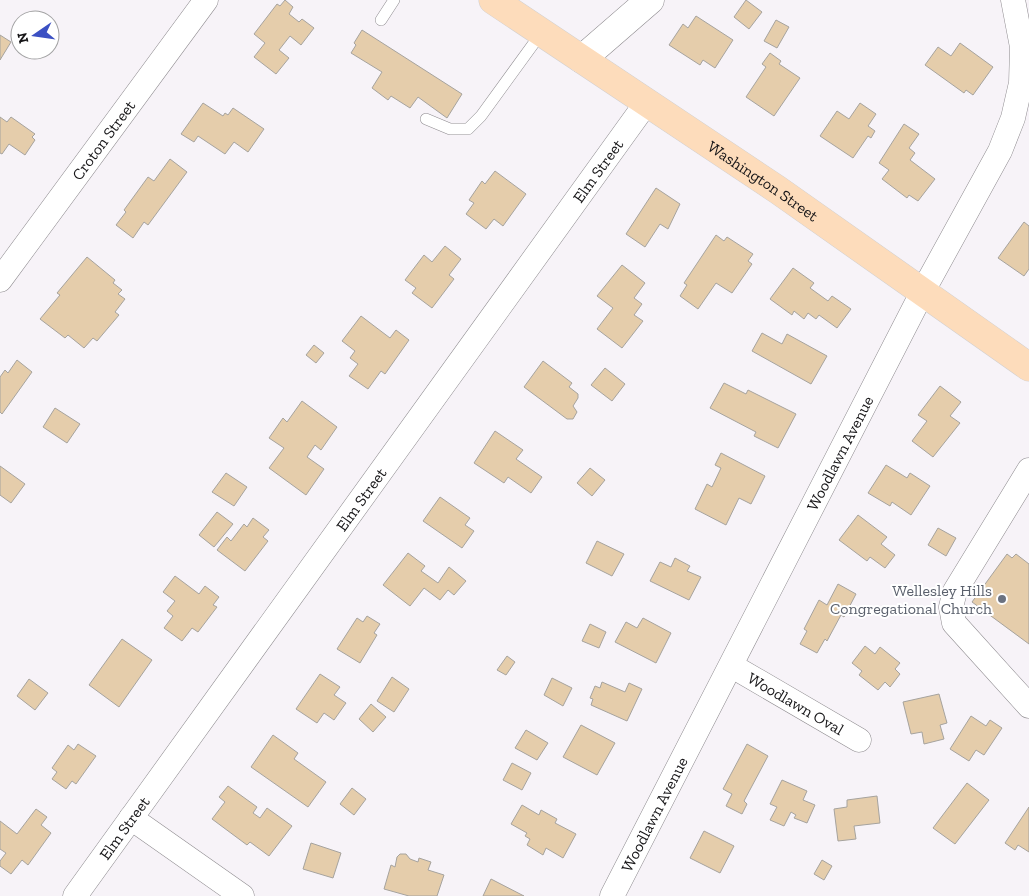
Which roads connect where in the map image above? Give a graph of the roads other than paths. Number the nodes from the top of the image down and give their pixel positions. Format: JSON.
{"nodes":[{"id":1,"x":206,"y":0,"type":"edge"},
{"id":2,"x":394,"y":0,"type":"edge"},
{"id":3,"x":493,"y":0,"type":"edge"},
{"id":4,"x":650,"y":0,"type":"edge"},
{"id":5,"x":1013,"y":0,"type":"edge"},
{"id":6,"x":382,"y":20,"type":"dead end"},
{"id":7,"x":542,"y":32,"type":"junction"},
{"id":8,"x":582,"y":59,"type":"junction"},
{"id":9,"x":647,"y":102,"type":"junction"},
{"id":10,"x":426,"y":120,"type":"dead end"},
{"id":11,"x":0,"y":280,"type":"edge"},
{"id":12,"x":923,"y":291,"type":"junction"},
{"id":13,"x":1029,"y":367,"type":"edge"},
{"id":14,"x":1029,"y":470,"type":"edge"},
{"id":15,"x":732,"y":666,"type":"junction"},
{"id":16,"x":1029,"y":706,"type":"edge"},
{"id":17,"x":859,"y":740,"type":"dead end"},
{"id":18,"x":131,"y":818,"type":"junction"},
{"id":19,"x":75,"y":896,"type":"edge"},
{"id":20,"x":242,"y":896,"type":"edge"},
{"id":21,"x":612,"y":896,"type":"edge"}],
"edges":[{"from":1,"to":11,"type":"street","name":"Croton Street"},
{"from":2,"to":6,"type":"lane"},
{"from":3,"to":7,"type":"main road","name":"Washington Street"},
{"from":4,"to":8,"type":"street"},
{"from":5,"to":12,"type":"street","name":"Woodlawn Avenue"},
{"from":7,"to":8,"type":"main road","name":"Washington Street"},
{"from":7,"to":10,"type":"lane"},
{"from":8,"to":9,"type":"main road","name":"Washington Street"},
{"from":9,"to":12,"type":"main road","name":"Washington Street"},
{"from":9,"to":18,"type":"street","name":"Elm Street"},
{"from":12,"to":13,"type":"main road","name":"Washington Street"},
{"from":12,"to":15,"type":"street","name":"Woodlawn Avenue"},
{"from":14,"to":16,"type":"street"},
{"from":15,"to":17,"type":"street","name":"Woodlawn Oval"},
{"from":15,"to":21,"type":"street","name":"Woodlawn Avenue"},
{"from":18,"to":19,"type":"street","name":"Elm Street"},
{"from":18,"to":20,"type":"street"}]}
